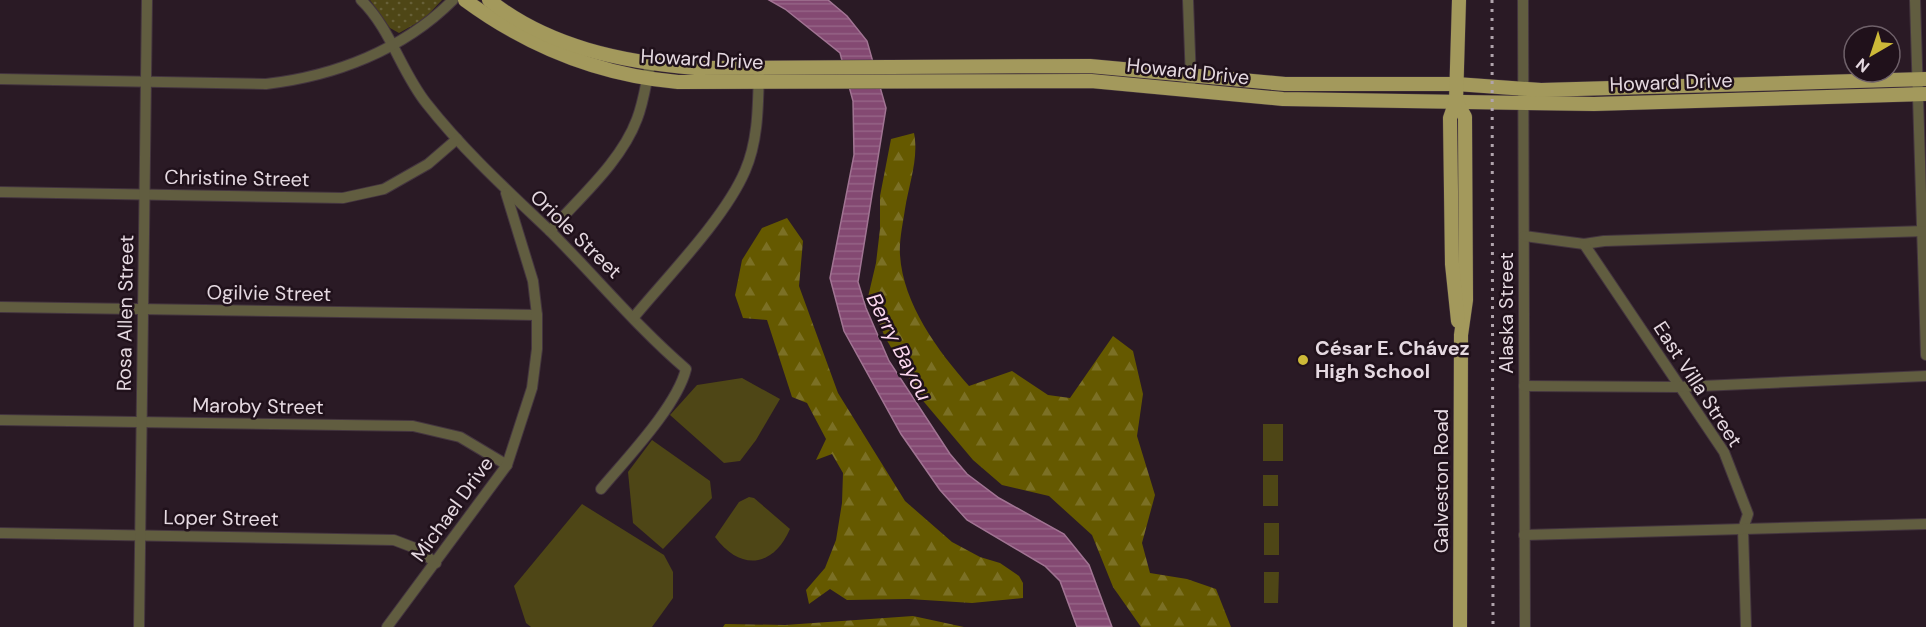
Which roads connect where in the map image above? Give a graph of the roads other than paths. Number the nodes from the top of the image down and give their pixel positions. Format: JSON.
{"nodes":[{"id":1,"x":147,"y":0,"type":"edge"},
{"id":2,"x":361,"y":0,"type":"edge"},
{"id":3,"x":453,"y":0,"type":"edge"},
{"id":4,"x":465,"y":0,"type":"edge"},
{"id":5,"x":489,"y":0,"type":"edge"},
{"id":6,"x":1188,"y":0,"type":"edge"},
{"id":7,"x":1523,"y":0,"type":"edge"},
{"id":8,"x":1915,"y":0,"type":"edge"},
{"id":9,"x":1457,"y":4,"type":"edge"},
{"id":10,"x":551,"y":36,"type":"junction"},
{"id":11,"x":393,"y":45,"type":"junction"},
{"id":12,"x":544,"y":49,"type":"junction"},
{"id":13,"x":650,"y":65,"type":"junction"},
{"id":14,"x":1090,"y":66,"type":"junction"},
{"id":15,"x":759,"y":67,"type":"junction"},
{"id":16,"x":970,"y":67,"type":"junction"},
{"id":17,"x":1191,"y":76,"type":"junction"},
{"id":18,"x":0,"y":79,"type":"edge"},
{"id":19,"x":647,"y":79,"type":"junction"},
{"id":20,"x":1922,"y":79,"type":"edge"},
{"id":21,"x":146,"y":81,"type":"junction"},
{"id":22,"x":1091,"y":81,"type":"junction"},
{"id":23,"x":759,"y":82,"type":"junction"},
{"id":24,"x":970,"y":83,"type":"junction"},
{"id":25,"x":1309,"y":84,"type":"junction"},
{"id":26,"x":1456,"y":84,"type":"junction"},
{"id":27,"x":1765,"y":84,"type":"junction"},
{"id":28,"x":1522,"y":88,"type":"junction"},
{"id":29,"x":1191,"y":91,"type":"junction"},
{"id":30,"x":1922,"y":94,"type":"edge"},
{"id":31,"x":1309,"y":99,"type":"junction"},
{"id":32,"x":1766,"y":99,"type":"junction"},
{"id":33,"x":1456,"y":101,"type":"junction"},
{"id":34,"x":1522,"y":103,"type":"junction"},
{"id":35,"x":457,"y":139,"type":"junction"},
{"id":36,"x":0,"y":192,"type":"edge"},
{"id":37,"x":506,"y":192,"type":"junction"},
{"id":38,"x":145,"y":194,"type":"junction"},
{"id":39,"x":550,"y":231,"type":"junction"},
{"id":40,"x":1924,"y":231,"type":"edge"},
{"id":41,"x":1524,"y":236,"type":"junction"},
{"id":42,"x":1584,"y":244,"type":"junction"},
{"id":43,"x":0,"y":307,"type":"edge"},
{"id":44,"x":142,"y":308,"type":"junction"},
{"id":45,"x":537,"y":315,"type":"junction"},
{"id":46,"x":634,"y":317,"type":"junction"},
{"id":47,"x":1926,"y":355,"type":"edge"},
{"id":48,"x":1926,"y":376,"type":"edge"},
{"id":49,"x":1524,"y":386,"type":"junction"},
{"id":50,"x":1679,"y":387,"type":"junction"},
{"id":51,"x":0,"y":420,"type":"edge"},
{"id":52,"x":141,"y":422,"type":"junction"},
{"id":53,"x":507,"y":465,"type":"junction"},
{"id":54,"x":602,"y":489,"type":"dead end"},
{"id":55,"x":1926,"y":524,"type":"edge"},
{"id":56,"x":1743,"y":529,"type":"junction"},
{"id":57,"x":0,"y":533,"type":"edge"},
{"id":58,"x":138,"y":534,"type":"junction"},
{"id":59,"x":1524,"y":535,"type":"junction"},
{"id":60,"x":436,"y":563,"type":"junction"},
{"id":61,"x":139,"y":627,"type":"edge"},
{"id":62,"x":387,"y":627,"type":"edge"},
{"id":63,"x":1460,"y":627,"type":"edge"},
{"id":64,"x":1525,"y":627,"type":"edge"},
{"id":65,"x":1746,"y":627,"type":"edge"}],
"edges":[{"from":1,"to":21,"type":"street","name":"Rosa Allen Street"},
{"from":2,"to":11,"type":"street","name":"Oriole Street"},
{"from":3,"to":11,"type":"street"},
{"from":4,"to":12,"type":"main road","name":"Howard Drive"},
{"from":5,"to":10,"type":"main road","name":"Howard Drive"},
{"from":6,"to":17,"type":"street"},
{"from":7,"to":28,"type":"street","name":"Alaska Street"},
{"from":8,"to":20,"type":"street"},
{"from":9,"to":26,"type":"main road","name":"Galveston Road"},
{"from":10,"to":12,"type":"main road"},
{"from":10,"to":13,"type":"main road","name":"Howard Drive"},
{"from":11,"to":21,"type":"street"},
{"from":11,"to":35,"type":"street","name":"Oriole Street"},
{"from":12,"to":19,"type":"main road","name":"Howard Drive"},
{"from":13,"to":15,"type":"main road","name":"Howard Drive"},
{"from":13,"to":19,"type":"street"},
{"from":14,"to":16,"type":"main road","name":"Howard Drive"},
{"from":14,"to":17,"type":"main road","name":"Howard Drive"},
{"from":14,"to":22,"type":"main road"},
{"from":15,"to":16,"type":"main road","name":"Howard Drive"},
{"from":15,"to":23,"type":"street"},
{"from":16,"to":24,"type":"main road"},
{"from":17,"to":25,"type":"main road","name":"Howard Drive"},
{"from":17,"to":29,"type":"street"},
{"from":18,"to":21,"type":"street"},
{"from":19,"to":23,"type":"main road","name":"Howard Drive"},
{"from":19,"to":39,"type":"street"},
{"from":20,"to":27,"type":"main road","name":"Howard Drive"},
{"from":20,"to":30,"type":"street"},
{"from":21,"to":38,"type":"street","name":"Rosa Allen Street"},
{"from":22,"to":24,"type":"main road","name":"Howard Drive"},
{"from":22,"to":29,"type":"main road","name":"Howard Drive"},
{"from":23,"to":24,"type":"main road","name":"Howard Drive"},
{"from":23,"to":46,"type":"street"},
{"from":25,"to":26,"type":"main road","name":"Howard Drive"},
{"from":25,"to":31,"type":"main road"},
{"from":26,"to":28,"type":"main road","name":"Howard Drive"},
{"from":26,"to":33,"type":"main road","name":"Galveston Road"},
{"from":27,"to":28,"type":"main road","name":"Howard Drive"},
{"from":27,"to":32,"type":"main road"},
{"from":28,"to":34,"type":"street","name":"Alaska Street"},
{"from":29,"to":31,"type":"main road","name":"Howard Drive"},
{"from":30,"to":32,"type":"main road","name":"Howard Drive"},
{"from":30,"to":40,"type":"street"},
{"from":31,"to":33,"type":"main road","name":"Howard Drive"},
{"from":32,"to":34,"type":"main road","name":"Howard Drive"},
{"from":33,"to":34,"type":"main road","name":"Howard Drive"},
{"from":33,"to":63,"type":"main road","name":"Galveston Road"},
{"from":34,"to":41,"type":"street","name":"Alaska Street"},
{"from":35,"to":37,"type":"street","name":"Oriole Street"},
{"from":35,"to":38,"type":"street","name":"Christine Street"},
{"from":36,"to":38,"type":"street","name":"Christine Street"},
{"from":37,"to":39,"type":"street","name":"Oriole Street"},
{"from":37,"to":45,"type":"street","name":"Michael Drive"},
{"from":38,"to":44,"type":"street","name":"Rosa Allen Street"},
{"from":39,"to":46,"type":"street","name":"Oriole Street"},
{"from":40,"to":42,"type":"street"},
{"from":40,"to":47,"type":"street"},
{"from":41,"to":42,"type":"street"},
{"from":41,"to":49,"type":"street","name":"Alaska Street"},
{"from":42,"to":50,"type":"street","name":"East Villa Street"},
{"from":43,"to":44,"type":"street","name":"Ogilvie Street"},
{"from":44,"to":45,"type":"street","name":"Ogilvie Street"},
{"from":44,"to":52,"type":"street","name":"Rosa Allen Street"},
{"from":45,"to":53,"type":"street","name":"Michael Drive"},
{"from":46,"to":54,"type":"street","name":"Oriole Street"},
{"from":48,"to":50,"type":"street"},
{"from":49,"to":50,"type":"street"},
{"from":49,"to":59,"type":"street","name":"Alaska Street"},
{"from":50,"to":56,"type":"street","name":"East Villa Street"},
{"from":51,"to":52,"type":"street","name":"Maroby Street"},
{"from":52,"to":53,"type":"street","name":"Maroby Street"},
{"from":52,"to":58,"type":"street","name":"Rosa Allen Street"},
{"from":53,"to":60,"type":"street","name":"Michael Drive"},
{"from":55,"to":56,"type":"street"},
{"from":56,"to":59,"type":"street"},
{"from":56,"to":65,"type":"street","name":"East Villa Street"},
{"from":57,"to":58,"type":"street","name":"Loper Street"},
{"from":58,"to":60,"type":"street","name":"Loper Street"},
{"from":58,"to":61,"type":"street","name":"Rosa Allen Street"},
{"from":59,"to":64,"type":"street","name":"Alaska Street"},
{"from":60,"to":62,"type":"street","name":"Michael Drive"}]}
